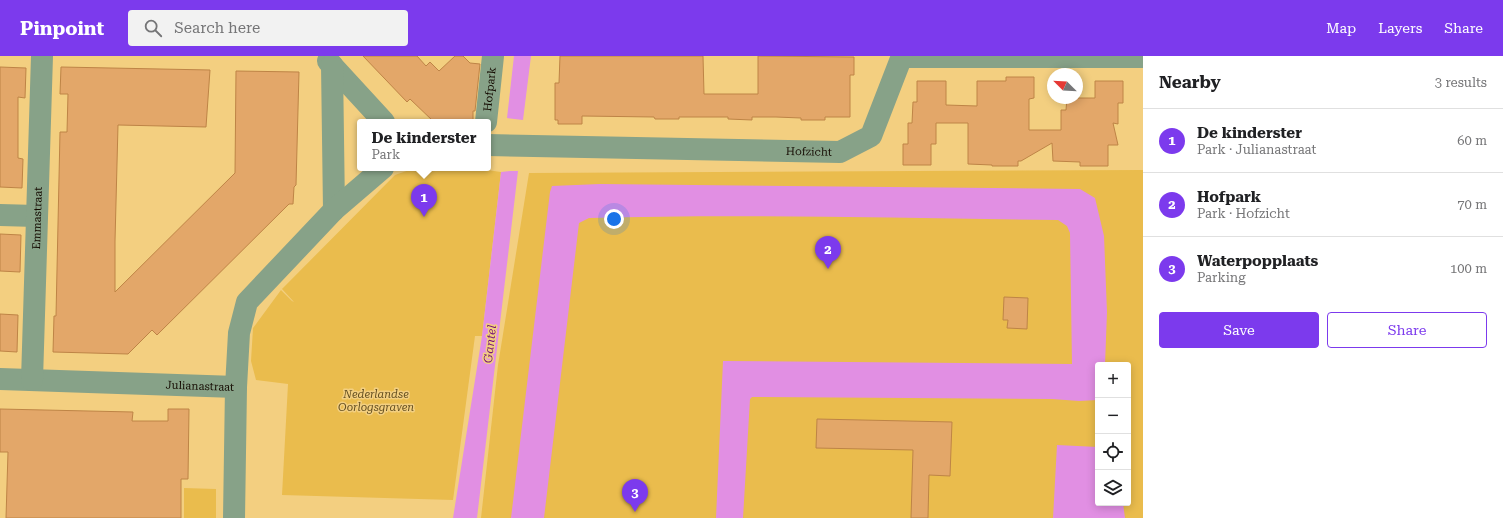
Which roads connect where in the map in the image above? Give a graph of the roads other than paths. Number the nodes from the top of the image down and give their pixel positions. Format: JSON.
{"nodes":[{"id":1,"x":42,"y":56,"type":"edge"},
{"id":2,"x":493,"y":56,"type":"edge"},
{"id":3,"x":902,"y":56,"type":"edge"},
{"id":4,"x":1143,"y":57,"type":"edge"},
{"id":5,"x":327,"y":61,"type":"edge"},
{"id":6,"x":381,"y":119,"type":"edge"},
{"id":7,"x":486,"y":119,"type":"edge"},
{"id":8,"x":491,"y":146,"type":"edge"},
{"id":9,"x":380,"y":171,"type":"edge"},
{"id":10,"x":334,"y":210,"type":"junction"},
{"id":11,"x":0,"y":214,"type":"edge"},
{"id":12,"x":36,"y":216,"type":"junction"},
{"id":13,"x":0,"y":379,"type":"edge"},
{"id":14,"x":32,"y":380,"type":"junction"},
{"id":15,"x":236,"y":387,"type":"junction"},
{"id":16,"x":234,"y":518,"type":"edge"}],
"edges":[{"from":1,"to":12,"type":"street","name":"Emmastraat"},
{"from":2,"to":7,"type":"street","name":"Hofpark"},
{"from":3,"to":4,"type":"street","name":"Hofzicht"},
{"from":3,"to":8,"type":"street","name":"Hofzicht"},
{"from":5,"to":6,"type":"street"},
{"from":5,"to":10,"type":"street"},
{"from":9,"to":10,"type":"street","name":"Julianastraat"},
{"from":10,"to":15,"type":"street","name":"Julianastraat"},
{"from":11,"to":12,"type":"street"},
{"from":12,"to":14,"type":"street","name":"Emmastraat"},
{"from":13,"to":14,"type":"street","name":"Julianastraat"},
{"from":14,"to":15,"type":"street","name":"Julianastraat"},
{"from":15,"to":16,"type":"street"}]}
